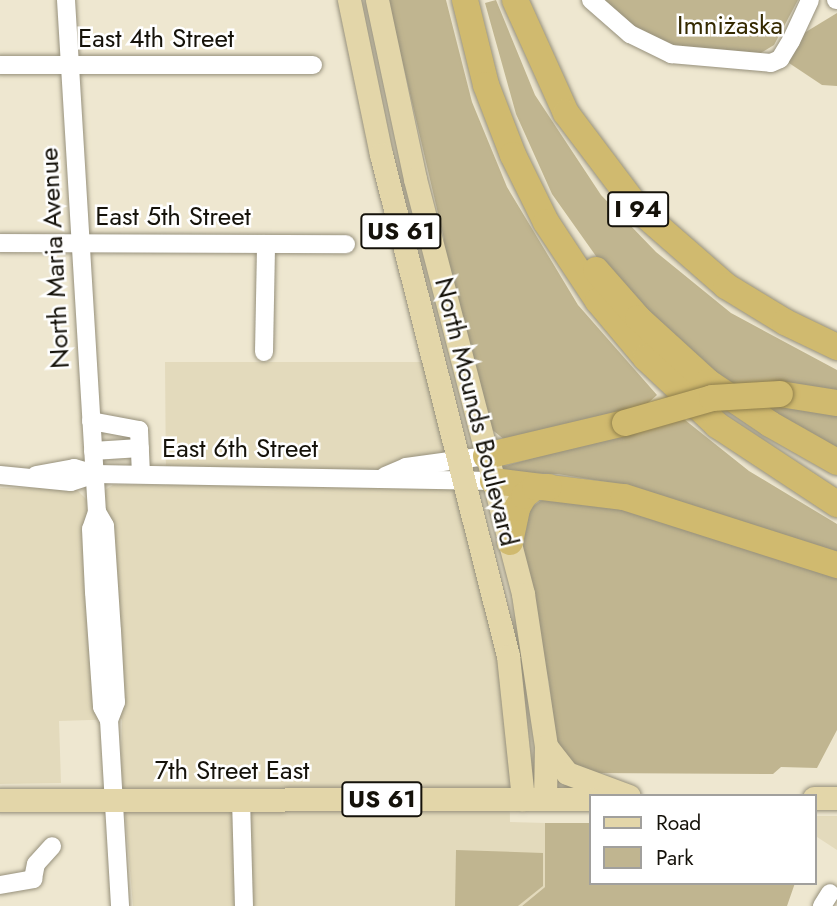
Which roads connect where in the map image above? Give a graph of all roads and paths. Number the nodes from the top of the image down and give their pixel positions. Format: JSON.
{"nodes":[{"id":1,"x":66,"y":0,"type":"edge"},
{"id":2,"x":349,"y":0,"type":"edge"},
{"id":3,"x":377,"y":0,"type":"edge"},
{"id":4,"x":465,"y":0,"type":"edge"},
{"id":5,"x":515,"y":0,"type":"edge"},
{"id":6,"x":592,"y":0,"type":"edge"},
{"id":7,"x":810,"y":0,"type":"edge"},
{"id":8,"x":0,"y":65,"type":"edge"},
{"id":9,"x":70,"y":65,"type":"junction"},
{"id":10,"x":313,"y":65,"type":"dead end"},
{"id":11,"x":528,"y":188,"type":"junction"},
{"id":12,"x":0,"y":243,"type":"edge"},
{"id":13,"x":80,"y":243,"type":"junction"},
{"id":14,"x":266,"y":244,"type":"junction"},
{"id":15,"x":346,"y":244,"type":"dead end"},
{"id":16,"x":837,"y":347,"type":"edge"},
{"id":17,"x":264,"y":352,"type":"dead end"},
{"id":18,"x":837,"y":403,"type":"edge"},
{"id":19,"x":91,"y":421,"type":"junction"},
{"id":20,"x":140,"y":448,"type":"junction"},
{"id":21,"x":93,"y":451,"type":"junction"},
{"id":22,"x":837,"y":462,"type":"edge"},
{"id":23,"x":476,"y":469,"type":"junction"},
{"id":24,"x":95,"y":474,"type":"junction"},
{"id":25,"x":141,"y":474,"type":"junction"},
{"id":26,"x":0,"y":475,"type":"edge"},
{"id":27,"x":561,"y":486,"type":"junction"},
{"id":28,"x":837,"y":504,"type":"edge"},
{"id":29,"x":510,"y":542,"type":"junction"},
{"id":30,"x":837,"y":565,"type":"edge"},
{"id":31,"x":545,"y":747,"type":"junction"},
{"id":32,"x":624,"y":794,"type":"edge"},
{"id":33,"x":837,"y":797,"type":"edge"},
{"id":34,"x":816,"y":798,"type":"edge"},
{"id":35,"x":114,"y":799,"type":"junction"},
{"id":36,"x":241,"y":799,"type":"junction"},
{"id":37,"x":534,"y":799,"type":"junction"},
{"id":38,"x":588,"y":799,"type":"edge"},
{"id":39,"x":0,"y":800,"type":"edge"},
{"id":40,"x":51,"y":846,"type":"dead end"},
{"id":41,"x":0,"y":885,"type":"edge"},
{"id":42,"x":120,"y":906,"type":"edge"},
{"id":43,"x":244,"y":906,"type":"edge"}],
"edges":[{"from":1,"to":9,"type":"street","name":"North Maria Avenue"},
{"from":2,"to":23,"type":"main road","name":"North Mounds Boulevard","number":"US 61"},
{"from":3,"to":23,"type":"main road","name":"North Mounds Boulevard","number":"US 61"},
{"from":4,"to":11,"type":"highway"},
{"from":5,"to":16,"type":"highway","number":"I 94"},
{"from":6,"to":7,"type":"street"},
{"from":8,"to":9,"type":"street","name":"East 4th Street"},
{"from":9,"to":10,"type":"street","name":"East 4th Street"},
{"from":9,"to":13,"type":"street","name":"North Maria Avenue"},
{"from":11,"to":22,"type":"highway"},
{"from":11,"to":28,"type":"highway"},
{"from":12,"to":13,"type":"street","name":"East 5th Street"},
{"from":13,"to":14,"type":"street","name":"East 5th Street"},
{"from":13,"to":19,"type":"street","name":"North Maria Avenue"},
{"from":14,"to":15,"type":"street","name":"East 5th Street"},
{"from":14,"to":17,"type":"street"},
{"from":18,"to":23,"type":"highway","bridge":true},
{"from":19,"to":20,"type":"street"},
{"from":19,"to":21,"type":"street","name":"North Maria Avenue"},
{"from":20,"to":21,"type":"street"},
{"from":20,"to":25,"type":"street"},
{"from":21,"to":24,"type":"street","name":"North Maria Avenue"},
{"from":23,"to":25,"type":"street","name":"East 6th Street"},
{"from":23,"to":27,"type":"highway"},
{"from":23,"to":29,"type":"main road","name":"North Mounds Boulevard","number":"US 61"},
{"from":23,"to":37,"type":"main road","name":"North Mounds Boulevard","number":"US 61"},
{"from":24,"to":25,"type":"street","name":"East 6th Street"},
{"from":24,"to":26,"type":"street","name":"East 6th Street"},
{"from":24,"to":35,"type":"street","name":"North Maria Avenue"},
{"from":27,"to":29,"type":"highway"},
{"from":27,"to":30,"type":"highway"},
{"from":29,"to":31,"type":"main road","name":"North Mounds Boulevard","number":"US 61"},
{"from":31,"to":32,"type":"main road"},
{"from":31,"to":37,"type":"main road","name":"North Mounds Boulevard","number":"US 61"},
{"from":33,"to":34,"type":"main road"},
{"from":35,"to":36,"type":"main road","name":"7th Street East","number":"US 61"},
{"from":35,"to":39,"type":"main road","name":"7th Street East","number":"US 61"},
{"from":35,"to":42,"type":"street","name":"North Maria Avenue"},
{"from":36,"to":37,"type":"main road","name":"7th Street East","number":"US 61"},
{"from":36,"to":43,"type":"street"},
{"from":37,"to":38,"type":"main road","name":"7th Street East"},
{"from":40,"to":41,"type":"street"}]}
